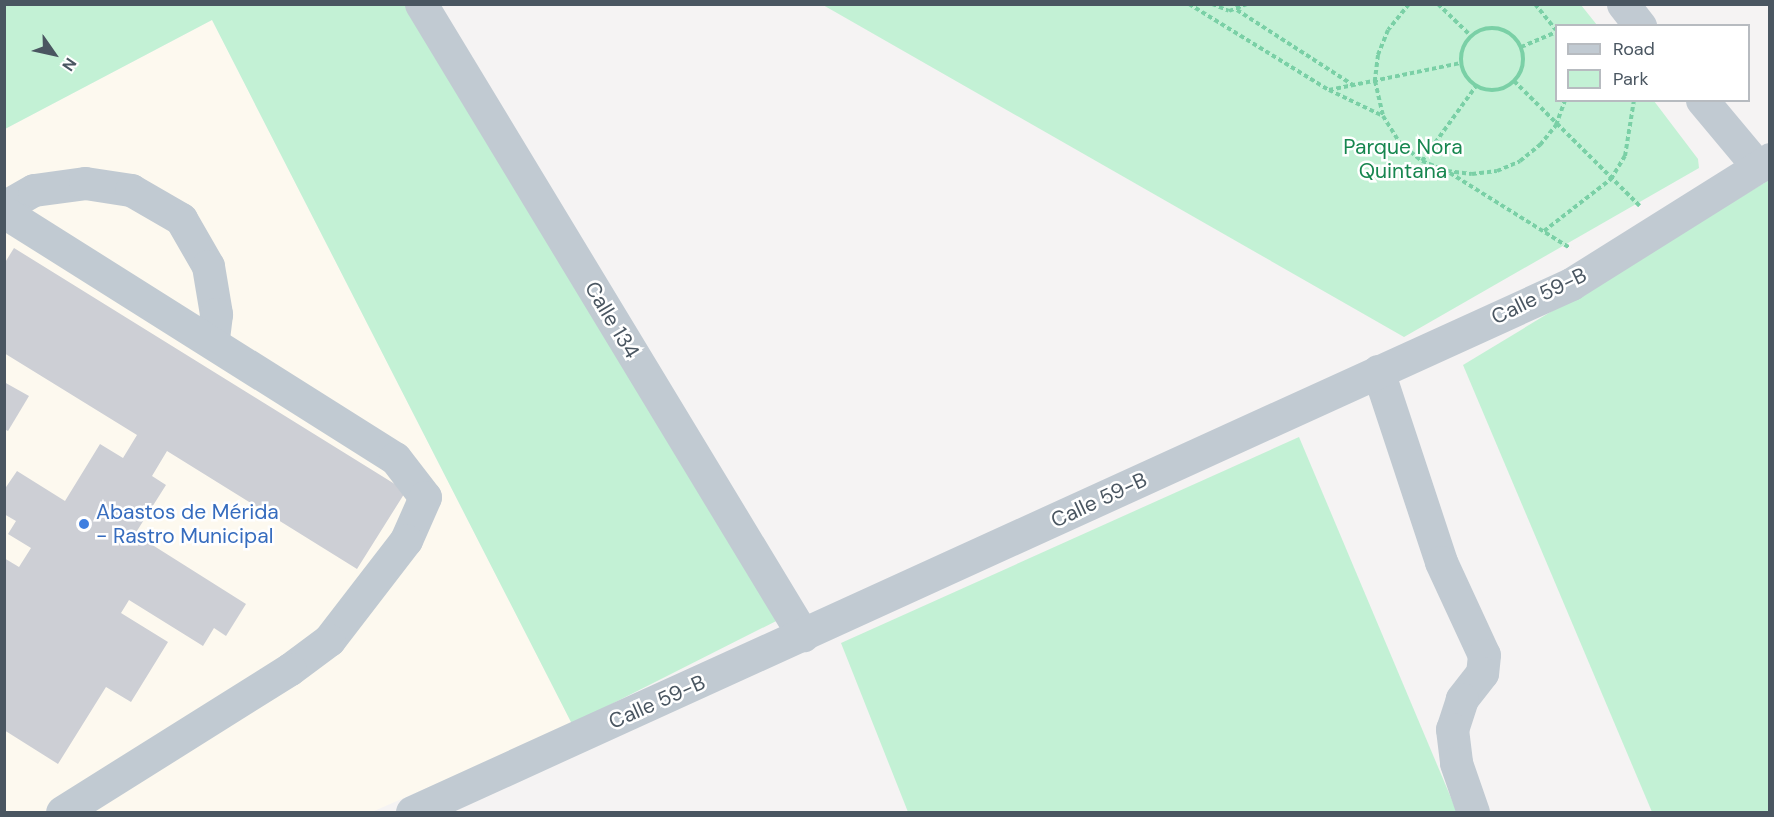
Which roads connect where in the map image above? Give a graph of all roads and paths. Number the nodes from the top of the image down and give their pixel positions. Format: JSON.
{"nodes":[{"id":1,"x":421,"y":4,"type":"edge"},
{"id":2,"x":1189,"y":4,"type":"edge"},
{"id":3,"x":1212,"y":4,"type":"edge"},
{"id":4,"x":1247,"y":4,"type":"edge"},
{"id":5,"x":1409,"y":4,"type":"edge"},
{"id":6,"x":1438,"y":4,"type":"edge"},
{"id":7,"x":1535,"y":4,"type":"edge"},
{"id":8,"x":1623,"y":4,"type":"edge"},
{"id":9,"x":1237,"y":10,"type":"junction"},
{"id":10,"x":1638,"y":24,"type":"edge"},
{"id":11,"x":1555,"y":29,"type":"edge"},
{"id":12,"x":1555,"y":32,"type":"edge"},
{"id":13,"x":1471,"y":36,"type":"junction"},
{"id":14,"x":1521,"y":48,"type":"junction"},
{"id":15,"x":1461,"y":63,"type":"junction"},
{"id":16,"x":1375,"y":81,"type":"junction"},
{"id":17,"x":1514,"y":81,"type":"junction"},
{"id":18,"x":1353,"y":85,"type":"junction"},
{"id":19,"x":1476,"y":86,"type":"junction"},
{"id":20,"x":1329,"y":90,"type":"junction"},
{"id":21,"x":1564,"y":102,"type":"edge"},
{"id":22,"x":1634,"y":102,"type":"edge"},
{"id":23,"x":1704,"y":102,"type":"edge"},
{"id":24,"x":1383,"y":116,"type":"junction"},
{"id":25,"x":1556,"y":125,"type":"junction"},
{"id":26,"x":1422,"y":161,"type":"junction"},
{"id":27,"x":1764,"y":163,"type":"edge"},
{"id":28,"x":1447,"y":171,"type":"junction"},
{"id":29,"x":1611,"y":179,"type":"junction"},
{"id":30,"x":4,"y":207,"type":"edge"},
{"id":31,"x":1640,"y":207,"type":"dead end"},
{"id":32,"x":4,"y":212,"type":"edge"},
{"id":33,"x":1544,"y":231,"type":"junction"},
{"id":34,"x":1570,"y":248,"type":"dead end"},
{"id":35,"x":213,"y":340,"type":"junction"},
{"id":36,"x":1378,"y":371,"type":"junction"},
{"id":37,"x":803,"y":635,"type":"junction"},
{"id":38,"x":63,"y":813,"type":"edge"},
{"id":39,"x":412,"y":813,"type":"edge"},
{"id":40,"x":1473,"y":813,"type":"edge"}],
"edges":[{"from":1,"to":37,"type":"street","name":"Calle 134"},
{"from":2,"to":20,"type":"path"},
{"from":3,"to":9,"type":"path"},
{"from":4,"to":9,"type":"path"},
{"from":5,"to":16,"type":"path"},
{"from":6,"to":13,"type":"path"},
{"from":7,"to":11,"type":"path"},
{"from":8,"to":10,"type":"street"},
{"from":9,"to":18,"type":"path"},
{"from":12,"to":14,"type":"path"},
{"from":13,"to":14,"type":"path"},
{"from":13,"to":15,"type":"path"},
{"from":14,"to":17,"type":"path"},
{"from":15,"to":16,"type":"path"},
{"from":15,"to":19,"type":"path"},
{"from":16,"to":18,"type":"path"},
{"from":16,"to":24,"type":"path"},
{"from":17,"to":19,"type":"path"},
{"from":17,"to":25,"type":"path"},
{"from":18,"to":20,"type":"path"},
{"from":19,"to":26,"type":"path"},
{"from":20,"to":24,"type":"path"},
{"from":21,"to":25,"type":"path"},
{"from":22,"to":29,"type":"path"},
{"from":23,"to":27,"type":"street"},
{"from":24,"to":26,"type":"path"},
{"from":25,"to":28,"type":"path"},
{"from":25,"to":29,"type":"path"},
{"from":26,"to":28,"type":"path"},
{"from":27,"to":36,"type":"street","name":"Calle 59-B"},
{"from":28,"to":33,"type":"path"},
{"from":29,"to":31,"type":"path"},
{"from":29,"to":33,"type":"path"},
{"from":30,"to":35,"type":"street"},
{"from":32,"to":35,"type":"street"},
{"from":33,"to":34,"type":"path"},
{"from":35,"to":38,"type":"street"},
{"from":36,"to":37,"type":"street","name":"Calle 59-B"},
{"from":36,"to":40,"type":"street"},
{"from":37,"to":39,"type":"street","name":"Calle 59-B"}]}
